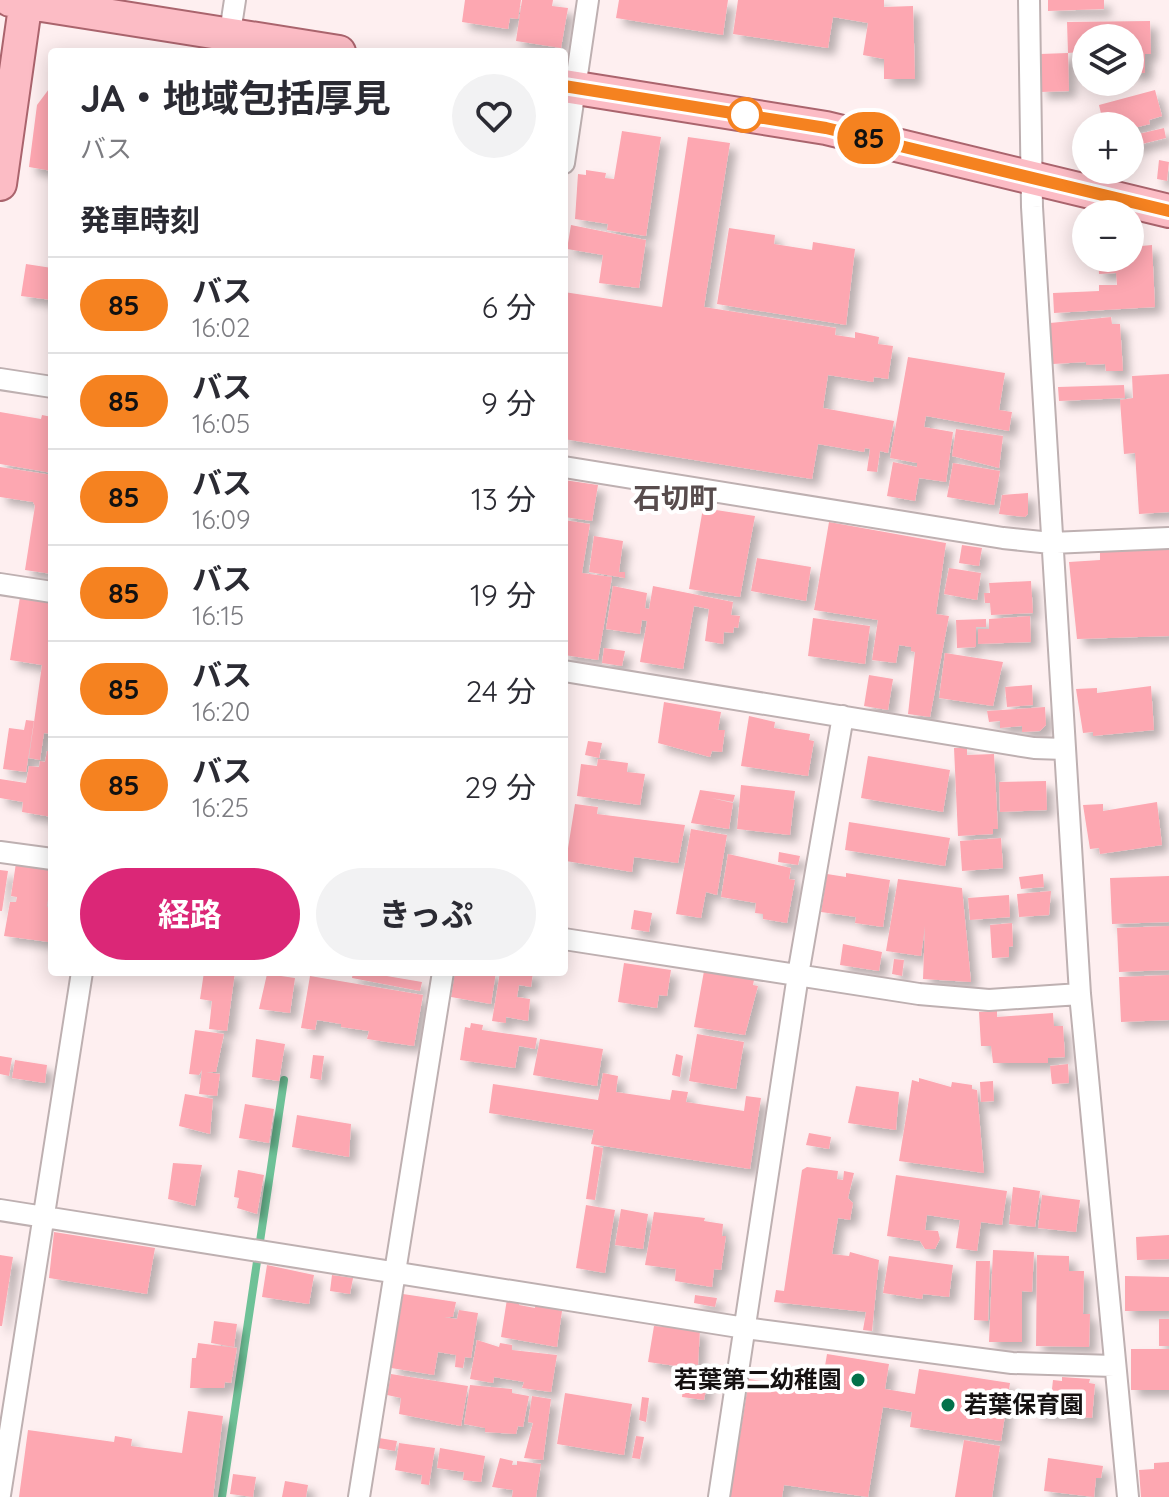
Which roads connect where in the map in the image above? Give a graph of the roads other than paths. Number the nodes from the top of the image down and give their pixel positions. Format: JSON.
{"nodes":[{"id":1,"x":235,"y":0,"type":"edge"},
{"id":2,"x":588,"y":0,"type":"edge"},
{"id":3,"x":1029,"y":0,"type":"edge"},
{"id":4,"x":20,"y":1,"type":"edge"},
{"id":5,"x":228,"y":44,"type":"edge"},
{"id":6,"x":284,"y":48,"type":"edge"},
{"id":7,"x":570,"y":87,"type":"edge"},
{"id":8,"x":568,"y":112,"type":"edge"},
{"id":9,"x":1031,"y":175,"type":"junction"},
{"id":10,"x":0,"y":184,"type":"edge"},
{"id":11,"x":1169,"y":211,"type":"edge"},
{"id":12,"x":0,"y":379,"type":"edge"},
{"id":13,"x":48,"y":386,"type":"edge"},
{"id":14,"x":568,"y":468,"type":"edge"},
{"id":15,"x":1169,"y":538,"type":"edge"},
{"id":16,"x":1051,"y":543,"type":"junction"},
{"id":17,"x":0,"y":584,"type":"edge"},
{"id":18,"x":48,"y":591,"type":"edge"},
{"id":19,"x":568,"y":672,"type":"edge"},
{"id":20,"x":843,"y":716,"type":"junction"},
{"id":21,"x":1065,"y":749,"type":"junction"},
{"id":22,"x":0,"y":852,"type":"edge"},
{"id":23,"x":48,"y":858,"type":"edge"},
{"id":24,"x":568,"y":940,"type":"edge"},
{"id":25,"x":798,"y":975,"type":"junction"},
{"id":26,"x":81,"y":976,"type":"edge"},
{"id":27,"x":442,"y":976,"type":"edge"},
{"id":28,"x":1080,"y":994,"type":"junction"},
{"id":29,"x":0,"y":1210,"type":"edge"},
{"id":30,"x":44,"y":1217,"type":"junction"},
{"id":31,"x":395,"y":1273,"type":"junction"},
{"id":32,"x":745,"y":1328,"type":"junction"},
{"id":33,"x":1114,"y":1366,"type":"junction"},
{"id":34,"x":0,"y":1495,"type":"edge"},
{"id":35,"x":359,"y":1497,"type":"edge"},
{"id":36,"x":719,"y":1497,"type":"edge"},
{"id":37,"x":1128,"y":1497,"type":"edge"}],
"edges":[{"from":1,"to":5,"type":"street"},
{"from":2,"to":7,"type":"street"},
{"from":3,"to":9,"type":"street"},
{"from":4,"to":5,"type":"main road"},
{"from":4,"to":10,"type":"main road"},
{"from":5,"to":6,"type":"main road"},
{"from":7,"to":8,"type":"street"},
{"from":7,"to":9,"type":"main road"},
{"from":9,"to":11,"type":"main road"},
{"from":9,"to":16,"type":"street"},
{"from":12,"to":13,"type":"street"},
{"from":14,"to":16,"type":"street"},
{"from":15,"to":16,"type":"street"},
{"from":16,"to":21,"type":"street"},
{"from":17,"to":18,"type":"street"},
{"from":19,"to":20,"type":"street"},
{"from":20,"to":21,"type":"street"},
{"from":20,"to":25,"type":"street"},
{"from":21,"to":28,"type":"street"},
{"from":22,"to":23,"type":"street"},
{"from":24,"to":25,"type":"street"},
{"from":25,"to":28,"type":"street"},
{"from":25,"to":32,"type":"street"},
{"from":26,"to":30,"type":"street"},
{"from":27,"to":31,"type":"street"},
{"from":28,"to":33,"type":"street"},
{"from":29,"to":30,"type":"street"},
{"from":30,"to":31,"type":"street"},
{"from":30,"to":34,"type":"street"},
{"from":31,"to":32,"type":"street"},
{"from":31,"to":35,"type":"street"},
{"from":32,"to":33,"type":"street"},
{"from":32,"to":36,"type":"street"},
{"from":33,"to":37,"type":"street"}]}
